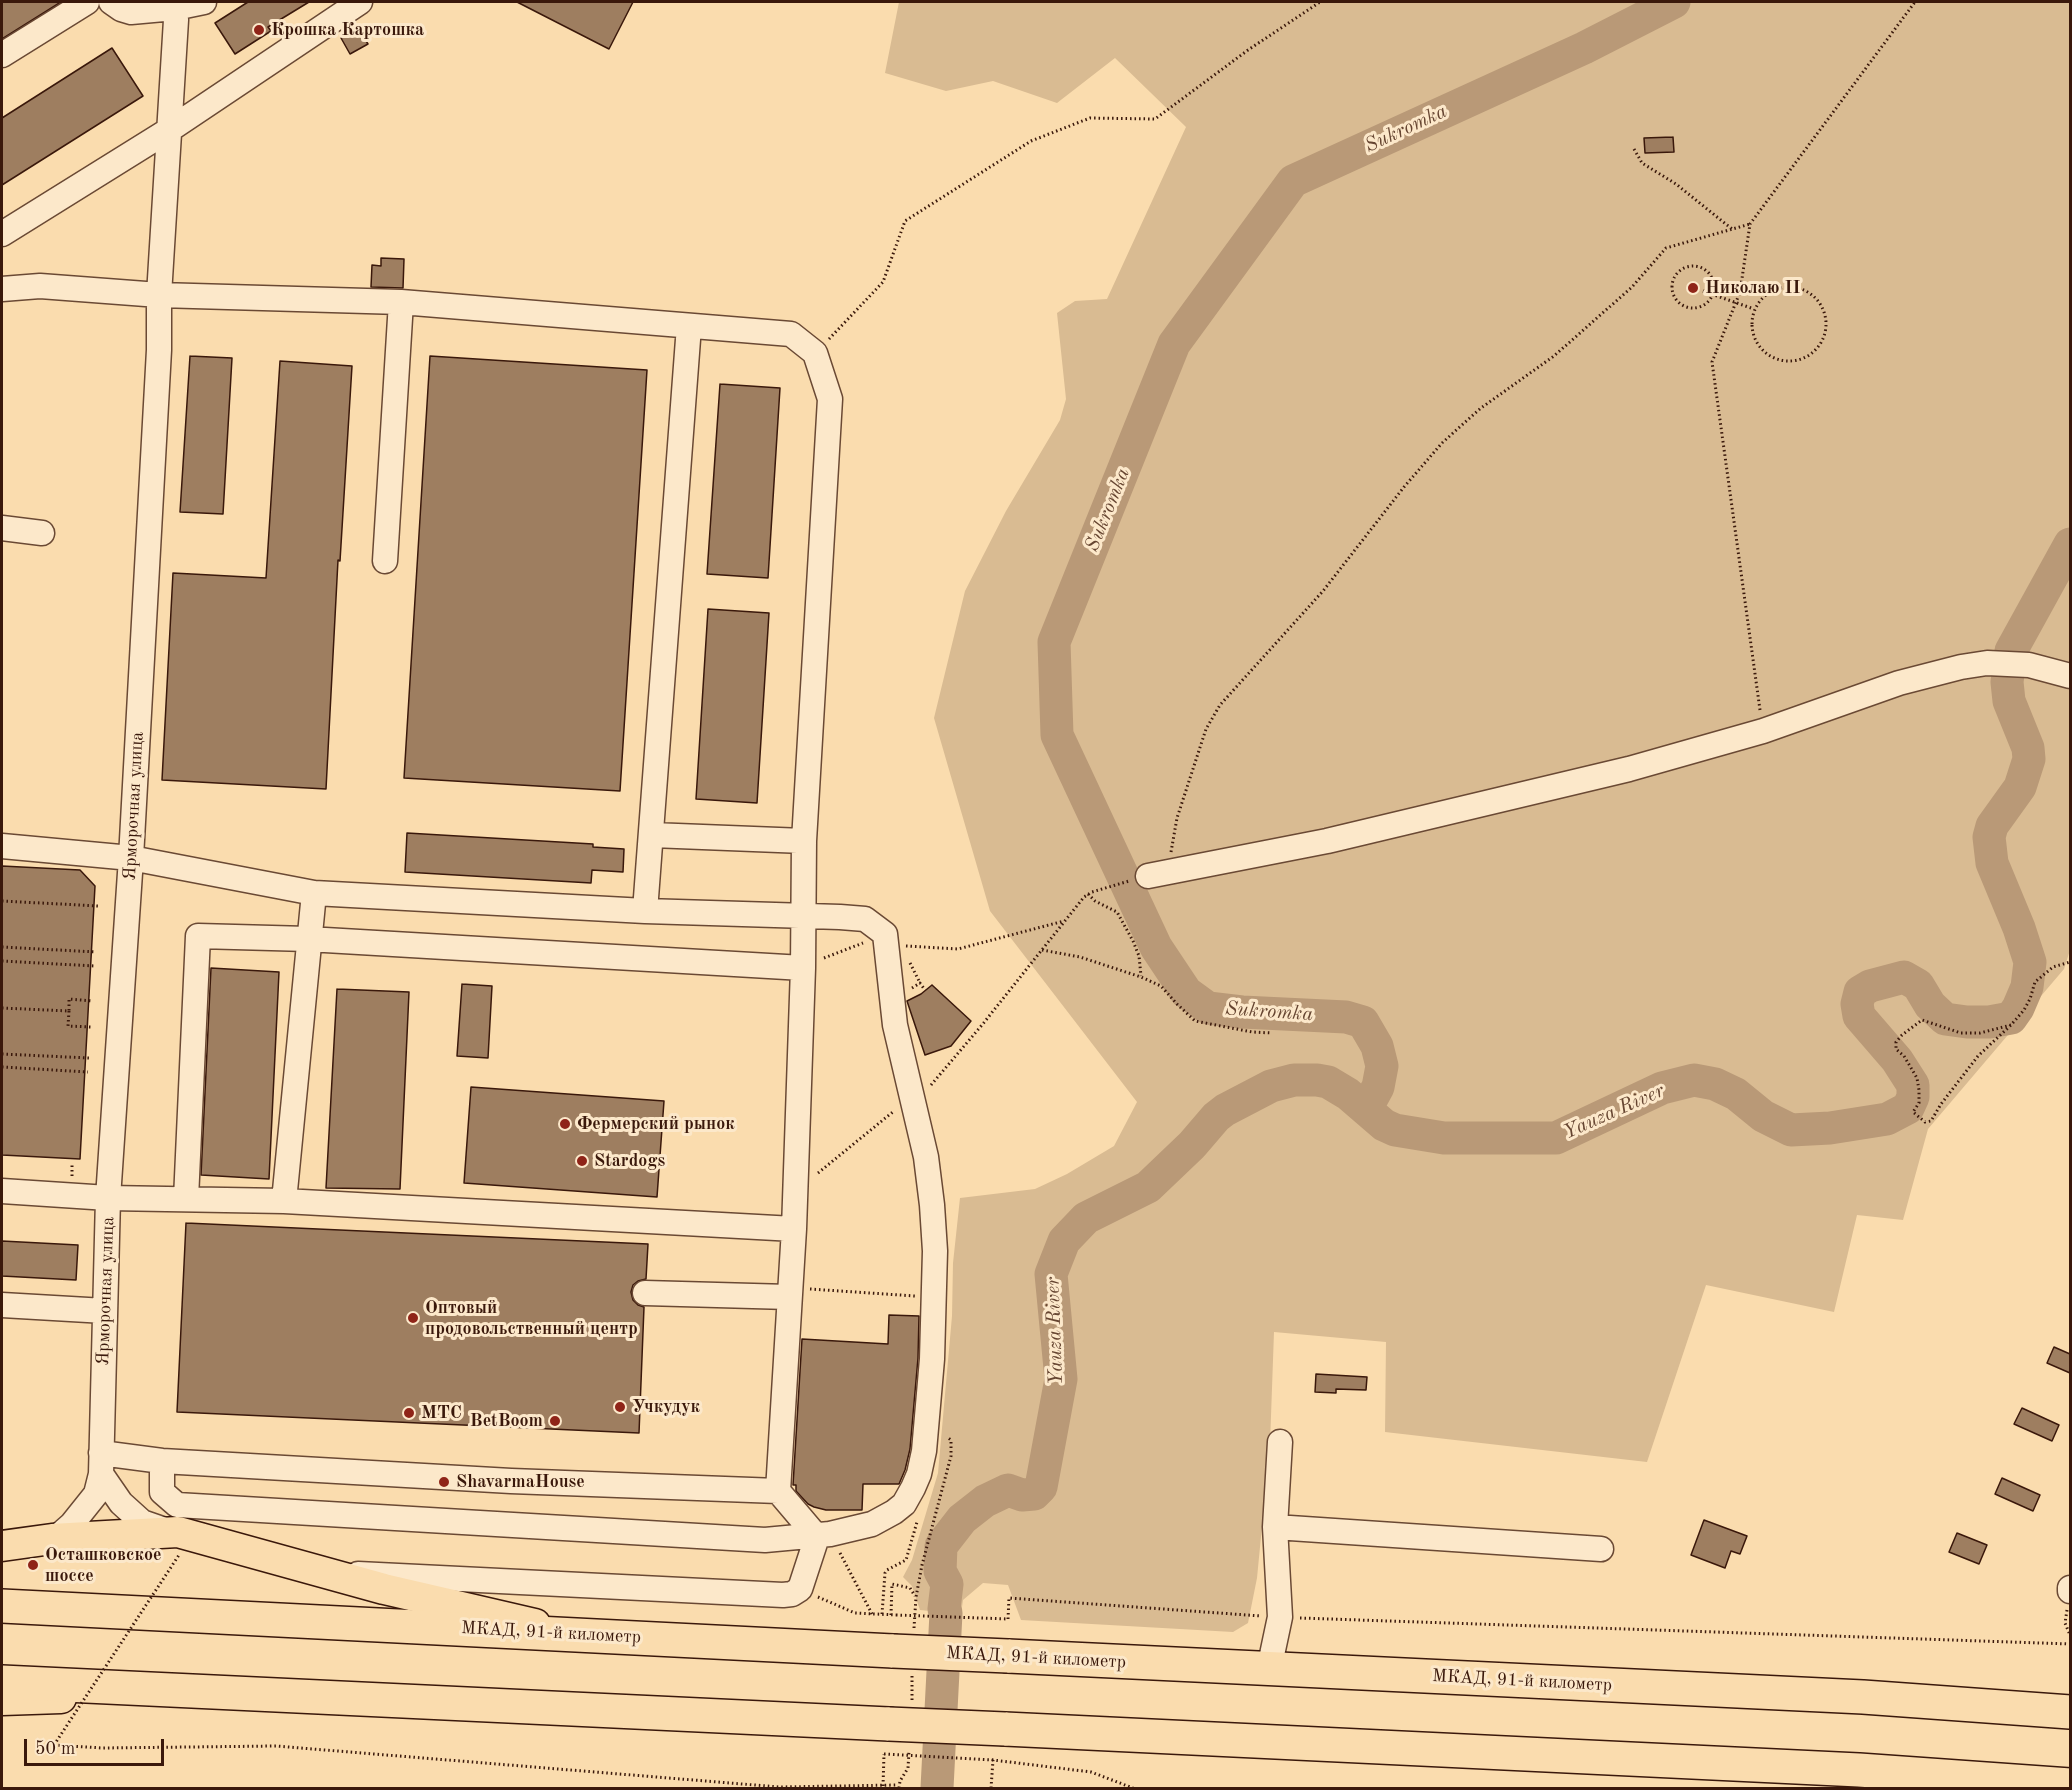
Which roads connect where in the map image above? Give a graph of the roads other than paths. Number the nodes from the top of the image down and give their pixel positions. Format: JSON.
{"nodes":[{"id":1,"x":87,"y":2,"type":"edge"},
{"id":2,"x":111,"y":2,"type":"edge"},
{"id":3,"x":204,"y":2,"type":"edge"},
{"id":4,"x":360,"y":2,"type":"edge"},
{"id":5,"x":175,"y":5,"type":"edge"},
{"id":6,"x":2,"y":55,"type":"edge"},
{"id":7,"x":170,"y":130,"type":"junction"},
{"id":8,"x":3,"y":230,"type":"edge"},
{"id":9,"x":2,"y":289,"type":"edge"},
{"id":10,"x":159,"y":295,"type":"junction"},
{"id":11,"x":401,"y":302,"type":"junction"},
{"id":12,"x":689,"y":326,"type":"junction"},
{"id":13,"x":2,"y":528,"type":"edge"},
{"id":14,"x":42,"y":533,"type":"dead end"},
{"id":15,"x":385,"y":561,"type":"dead end"},
{"id":16,"x":2070,"y":676,"type":"edge"},
{"id":17,"x":652,"y":835,"type":"junction"},
{"id":18,"x":804,"y":842,"type":"junction"},
{"id":19,"x":2,"y":846,"type":"edge"},
{"id":20,"x":131,"y":858,"type":"junction"},
{"id":21,"x":1160,"y":874,"type":"road end"},
{"id":22,"x":314,"y":893,"type":"junction"},
{"id":23,"x":645,"y":911,"type":"junction"},
{"id":24,"x":804,"y":916,"type":"junction"},
{"id":25,"x":308,"y":939,"type":"junction"},
{"id":26,"x":811,"y":964,"type":"junction"},
{"id":27,"x":2,"y":1191,"type":"edge"},
{"id":28,"x":108,"y":1198,"type":"junction"},
{"id":29,"x":186,"y":1199,"type":"junction"},
{"id":30,"x":284,"y":1201,"type":"junction"},
{"id":31,"x":794,"y":1229,"type":"junction"},
{"id":32,"x":645,"y":1293,"type":"dead end"},
{"id":33,"x":797,"y":1293,"type":"junction"},
{"id":34,"x":2,"y":1305,"type":"edge"},
{"id":35,"x":105,"y":1311,"type":"junction"},
{"id":36,"x":1280,"y":1442,"type":"dead end"},
{"id":37,"x":162,"y":1461,"type":"junction"},
{"id":38,"x":101,"y":1463,"type":"junction"},
{"id":39,"x":778,"y":1491,"type":"junction"},
{"id":40,"x":1275,"y":1527,"type":"junction"},
{"id":41,"x":817,"y":1537,"type":"junction"},
{"id":42,"x":55,"y":1539,"type":"junction"},
{"id":43,"x":174,"y":1544,"type":"junction"},
{"id":44,"x":2,"y":1546,"type":"edge"},
{"id":45,"x":1601,"y":1550,"type":"dead end"},
{"id":46,"x":329,"y":1572,"type":"junction"},
{"id":47,"x":2,"y":1606,"type":"edge"},
{"id":48,"x":582,"y":1634,"type":"junction"},
{"id":49,"x":1269,"y":1669,"type":"junction"},
{"id":50,"x":2,"y":1682,"type":"edge"},
{"id":51,"x":226,"y":1692,"type":"junction"},
{"id":52,"x":2,"y":1700,"type":"edge"},
{"id":53,"x":2070,"y":1712,"type":"edge"},
{"id":54,"x":2070,"y":1785,"type":"edge"}],
"edges":[{"from":1,"to":6,"type":"lane"},
{"from":2,"to":5,"type":"lane"},
{"from":3,"to":5,"type":"lane"},
{"from":4,"to":7,"type":"lane"},
{"from":5,"to":7,"type":"lane","name":"Ярморочная улица"},
{"from":7,"to":8,"type":"lane"},
{"from":7,"to":10,"type":"lane","name":"Ярморочная улица"},
{"from":9,"to":10,"type":"lane"},
{"from":10,"to":11,"type":"lane"},
{"from":10,"to":20,"type":"lane","name":"Ярморочная улица"},
{"from":11,"to":12,"type":"lane"},
{"from":11,"to":15,"type":"lane"},
{"from":12,"to":17,"type":"lane"},
{"from":12,"to":18,"type":"lane"},
{"from":13,"to":14,"type":"lane"},
{"from":16,"to":21,"type":"lane"},
{"from":17,"to":18,"type":"lane"},
{"from":17,"to":23,"type":"lane"},
{"from":18,"to":24,"type":"lane"},
{"from":19,"to":20,"type":"lane"},
{"from":20,"to":22,"type":"lane"},
{"from":20,"to":28,"type":"lane","name":"Ярморочная улица"},
{"from":22,"to":23,"type":"lane"},
{"from":22,"to":25,"type":"lane"},
{"from":23,"to":24,"type":"lane"},
{"from":24,"to":26,"type":"lane"},
{"from":24,"to":41,"type":"lane"},
{"from":25,"to":26,"type":"lane"},
{"from":25,"to":29,"type":"lane"},
{"from":25,"to":30,"type":"lane"},
{"from":26,"to":31,"type":"lane"},
{"from":27,"to":28,"type":"lane"},
{"from":28,"to":29,"type":"lane"},
{"from":28,"to":35,"type":"lane","name":"Ярморочная улица"},
{"from":29,"to":30,"type":"lane"},
{"from":30,"to":31,"type":"lane"},
{"from":31,"to":33,"type":"lane"},
{"from":32,"to":33,"type":"lane"},
{"from":33,"to":39,"type":"lane"},
{"from":34,"to":35,"type":"lane"},
{"from":35,"to":38,"type":"lane","name":"Ярморочная улица"},
{"from":36,"to":40,"type":"lane"},
{"from":37,"to":38,"type":"lane"},
{"from":37,"to":39,"type":"lane"},
{"from":37,"to":41,"type":"lane"},
{"from":38,"to":42,"type":"lane"},
{"from":38,"to":43,"type":"lane"},
{"from":39,"to":41,"type":"lane"},
{"from":40,"to":45,"type":"lane"},
{"from":40,"to":49,"type":"lane"},
{"from":41,"to":46,"type":"lane"},
{"from":42,"to":43,"type":"main road"},
{"from":42,"to":44,"type":"main road"},
{"from":43,"to":46,"type":"main road"},
{"from":46,"to":48,"type":"main road"},
{"from":47,"to":48,"type":"highway","name":"МКАД, 91-й километр"},
{"from":48,"to":49,"type":"highway","name":"МКАД, 91-й километр","bridge":true},
{"from":49,"to":53,"type":"highway","name":"МКАД, 91-й километр"},
{"from":50,"to":51,"type":"highway"},
{"from":51,"to":52,"type":"main road"},
{"from":51,"to":54,"type":"highway","bridge":true}]}
